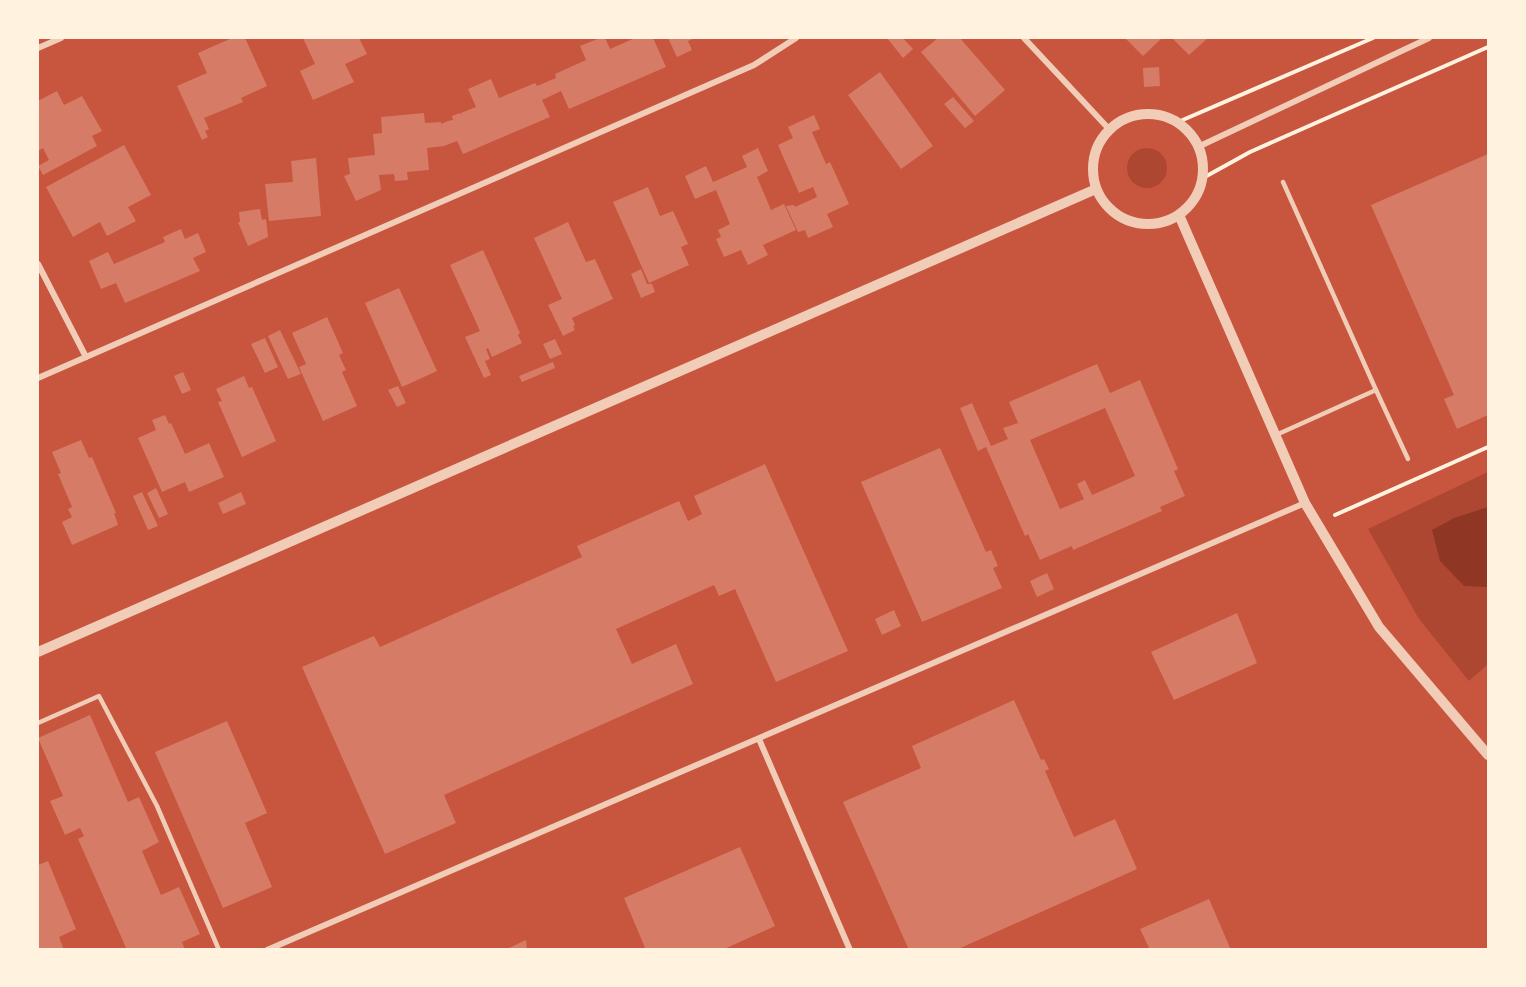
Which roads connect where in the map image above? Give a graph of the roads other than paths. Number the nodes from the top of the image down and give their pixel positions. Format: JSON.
{"nodes":[{"id":1,"x":61,"y":38,"type":"edge"},
{"id":2,"x":796,"y":38,"type":"edge"},
{"id":3,"x":1024,"y":38,"type":"edge"},
{"id":4,"x":1429,"y":38,"type":"edge"},
{"id":5,"x":38,"y":48,"type":"edge"},
{"id":6,"x":1109,"y":129,"type":"junction"},
{"id":7,"x":1200,"y":146,"type":"junction"},
{"id":8,"x":1283,"y":182,"type":"dead end"},
{"id":9,"x":1096,"y":189,"type":"junction"},
{"id":10,"x":1179,"y":215,"type":"junction"},
{"id":11,"x":38,"y":264,"type":"edge"},
{"id":12,"x":86,"y":357,"type":"junction"},
{"id":13,"x":38,"y":378,"type":"edge"},
{"id":14,"x":1377,"y":390,"type":"junction"},
{"id":15,"x":1275,"y":435,"type":"junction"},
{"id":16,"x":1408,"y":459,"type":"dead end"},
{"id":17,"x":1305,"y":503,"type":"junction"},
{"id":18,"x":38,"y":652,"type":"edge"},
{"id":19,"x":38,"y":723,"type":"edge"},
{"id":20,"x":759,"y":738,"type":"junction"},
{"id":21,"x":1488,"y":755,"type":"edge"},
{"id":22,"x":219,"y":950,"type":"edge"},
{"id":23,"x":267,"y":950,"type":"edge"},
{"id":24,"x":850,"y":950,"type":"edge"}],
"edges":[{"from":1,"to":5,"type":"street"},
{"from":2,"to":12,"type":"street"},
{"from":3,"to":6,"type":"street"},
{"from":4,"to":7,"type":"street"},
{"from":6,"to":7,"type":"street"},
{"from":6,"to":9,"type":"street"},
{"from":7,"to":10,"type":"street"},
{"from":8,"to":14,"type":"lane"},
{"from":9,"to":10,"type":"street"},
{"from":9,"to":18,"type":"street"},
{"from":10,"to":15,"type":"street"},
{"from":11,"to":12,"type":"street"},
{"from":12,"to":13,"type":"street"},
{"from":14,"to":15,"type":"lane"},
{"from":14,"to":16,"type":"lane"},
{"from":15,"to":17,"type":"street"},
{"from":17,"to":20,"type":"street"},
{"from":17,"to":21,"type":"street"},
{"from":19,"to":22,"type":"lane"},
{"from":20,"to":23,"type":"street"},
{"from":20,"to":24,"type":"street"}]}
